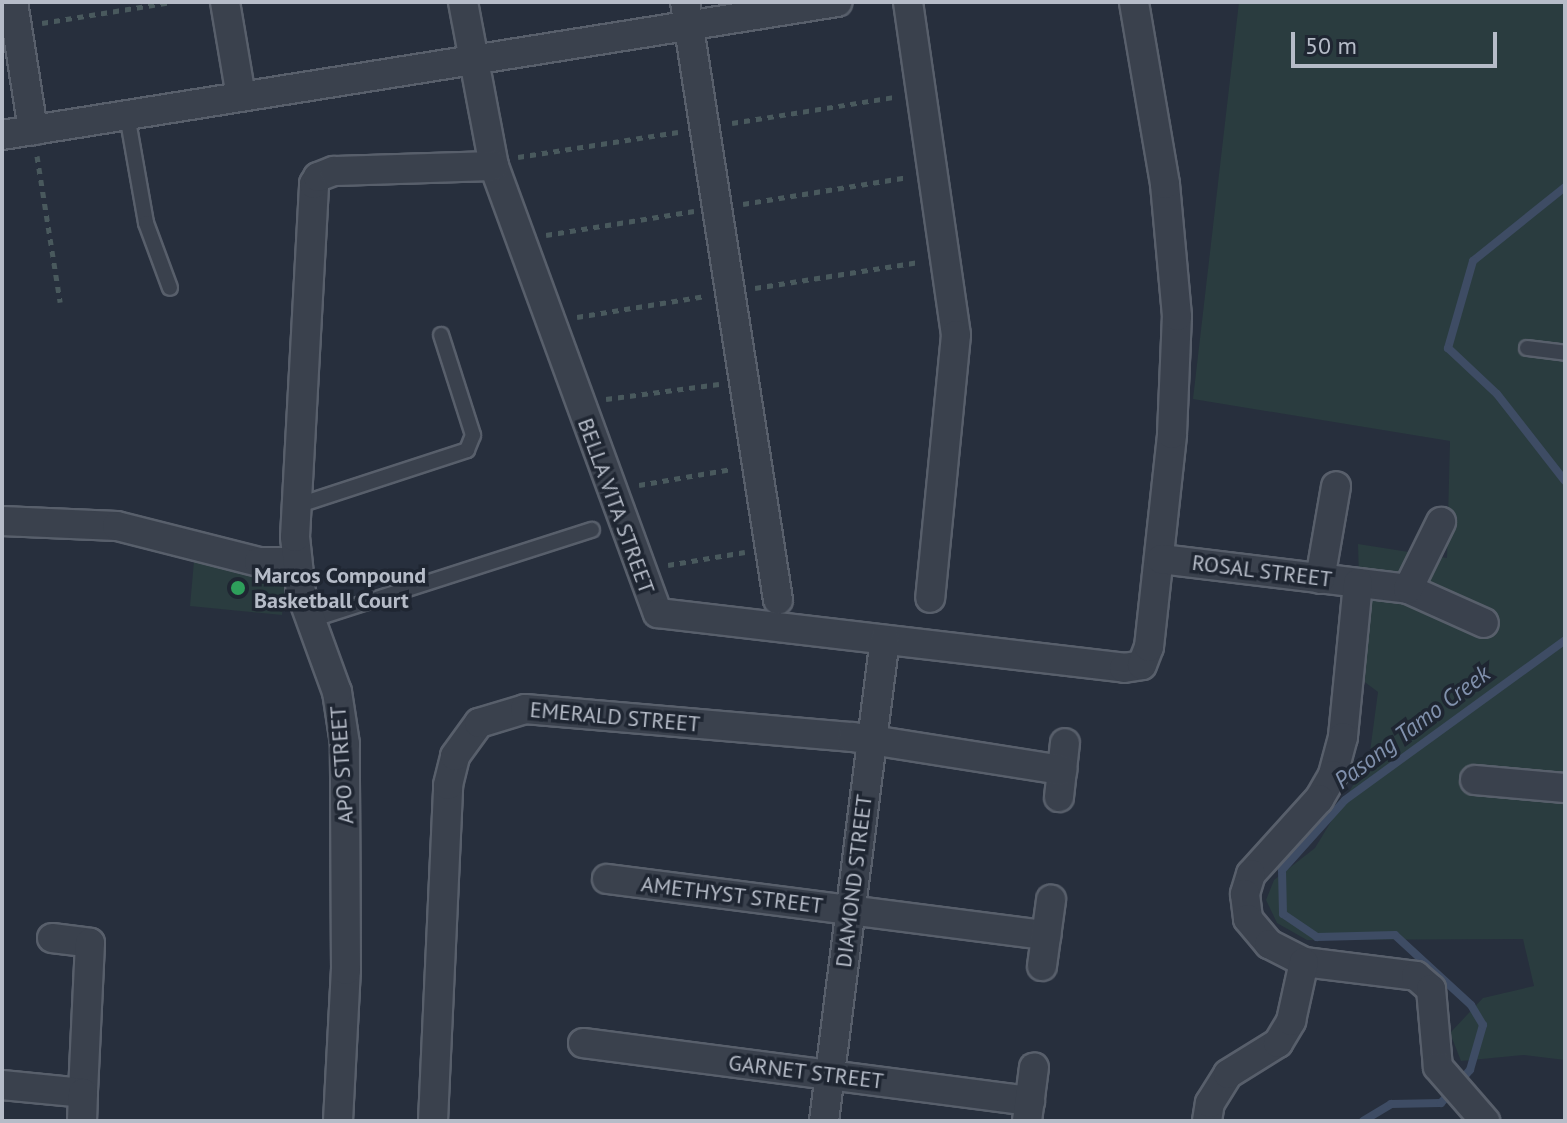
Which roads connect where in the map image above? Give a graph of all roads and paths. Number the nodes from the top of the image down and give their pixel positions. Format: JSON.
{"nodes":[{"id":1,"x":171,"y":2,"type":"edge"},
{"id":2,"x":225,"y":2,"type":"edge"},
{"id":3,"x":463,"y":2,"type":"edge"},
{"id":4,"x":837,"y":2,"type":"edge"},
{"id":5,"x":908,"y":2,"type":"edge"},
{"id":6,"x":1134,"y":2,"type":"edge"},
{"id":7,"x":15,"y":14,"type":"edge"},
{"id":8,"x":687,"y":14,"type":"edge"},
{"id":9,"x":473,"y":60,"type":"junction"},
{"id":10,"x":921,"y":93,"type":"junction"},
{"id":11,"x":241,"y":97,"type":"junction"},
{"id":12,"x":127,"y":115,"type":"junction"},
{"id":13,"x":704,"y":128,"type":"junction"},
{"id":14,"x":33,"y":130,"type":"junction"},
{"id":15,"x":2,"y":135,"type":"edge"},
{"id":16,"x":506,"y":162,"type":"junction"},
{"id":17,"x":933,"y":173,"type":"junction"},
{"id":18,"x":717,"y":208,"type":"junction"},
{"id":19,"x":541,"y":236,"type":"dead end"},
{"id":20,"x":946,"y":258,"type":"junction"},
{"id":21,"x":170,"y":288,"type":"dead end"},
{"id":22,"x":730,"y":292,"type":"junction"},
{"id":23,"x":60,"y":302,"type":"dead end"},
{"id":24,"x":568,"y":318,"type":"dead end"},
{"id":25,"x":441,"y":335,"type":"dead end"},
{"id":26,"x":1527,"y":348,"type":"dead end"},
{"id":27,"x":1565,"y":353,"type":"edge"},
{"id":28,"x":744,"y":381,"type":"junction"},
{"id":29,"x":593,"y":401,"type":"dead end"},
{"id":30,"x":757,"y":465,"type":"junction"},
{"id":31,"x":1336,"y":486,"type":"dead end"},
{"id":32,"x":623,"y":488,"type":"dead end"},
{"id":33,"x":296,"y":506,"type":"junction"},
{"id":34,"x":2,"y":521,"type":"edge"},
{"id":35,"x":1441,"y":522,"type":"dead end"},
{"id":36,"x":592,"y":530,"type":"dead end"},
{"id":37,"x":770,"y":548,"type":"junction"},
{"id":38,"x":1161,"y":550,"type":"junction"},
{"id":39,"x":296,"y":562,"type":"junction"},
{"id":40,"x":659,"y":566,"type":"dead end"},
{"id":41,"x":1320,"y":579,"type":"junction"},
{"id":42,"x":1358,"y":583,"type":"junction"},
{"id":43,"x":1408,"y":589,"type":"junction"},
{"id":44,"x":930,"y":598,"type":"dead end"},
{"id":45,"x":778,"y":600,"type":"dead end"},
{"id":46,"x":311,"y":620,"type":"junction"},
{"id":47,"x":1484,"y":623,"type":"dead end"},
{"id":48,"x":885,"y":640,"type":"junction"},
{"id":49,"x":872,"y":739,"type":"junction"},
{"id":50,"x":1062,"y":770,"type":"dead end"},
{"id":51,"x":1475,"y":780,"type":"dead end"},
{"id":52,"x":1565,"y":788,"type":"edge"},
{"id":53,"x":607,"y":879,"type":"dead end"},
{"id":54,"x":1051,"y":900,"type":"dead end"},
{"id":55,"x":851,"y":910,"type":"junction"},
{"id":56,"x":1046,"y":935,"type":"junction"},
{"id":57,"x":52,"y":938,"type":"dead end"},
{"id":58,"x":1304,"y":962,"type":"junction"},
{"id":59,"x":1042,"y":966,"type":"dead end"},
{"id":60,"x":583,"y":1043,"type":"dead end"},
{"id":61,"x":1034,"y":1067,"type":"dead end"},
{"id":62,"x":830,"y":1075,"type":"junction"},
{"id":63,"x":2,"y":1085,"type":"edge"},
{"id":64,"x":83,"y":1107,"type":"edge"},
{"id":65,"x":1029,"y":1111,"type":"edge"},
{"id":66,"x":1478,"y":1113,"type":"edge"},
{"id":67,"x":338,"y":1121,"type":"edge"},
{"id":68,"x":433,"y":1121,"type":"edge"},
{"id":69,"x":824,"y":1121,"type":"edge"},
{"id":70,"x":1207,"y":1121,"type":"edge"}],
"edges":[{"from":1,"to":7,"type":"path"},
{"from":2,"to":11,"type":"street"},
{"from":3,"to":9,"type":"street"},
{"from":4,"to":8,"type":"street"},
{"from":5,"to":10,"type":"street"},
{"from":6,"to":38,"type":"street","name":"BELLA VITA STREET"},
{"from":7,"to":14,"type":"street"},
{"from":8,"to":9,"type":"street"},
{"from":8,"to":13,"type":"street"},
{"from":9,"to":11,"type":"street"},
{"from":9,"to":16,"type":"street"},
{"from":10,"to":13,"type":"path"},
{"from":10,"to":17,"type":"street"},
{"from":11,"to":12,"type":"street"},
{"from":12,"to":14,"type":"street"},
{"from":12,"to":21,"type":"lane"},
{"from":13,"to":16,"type":"path"},
{"from":13,"to":18,"type":"street"},
{"from":14,"to":15,"type":"street"},
{"from":14,"to":23,"type":"path"},
{"from":16,"to":33,"type":"street","name":"APO STREET"},
{"from":16,"to":48,"type":"street","name":"BELLA VITA STREET"},
{"from":17,"to":18,"type":"path"},
{"from":17,"to":20,"type":"street"},
{"from":18,"to":19,"type":"path"},
{"from":18,"to":22,"type":"street"},
{"from":20,"to":22,"type":"path"},
{"from":20,"to":44,"type":"street"},
{"from":22,"to":24,"type":"path"},
{"from":22,"to":28,"type":"street"},
{"from":25,"to":33,"type":"lane"},
{"from":26,"to":27,"type":"lane"},
{"from":28,"to":29,"type":"path"},
{"from":28,"to":30,"type":"street"},
{"from":30,"to":32,"type":"path"},
{"from":30,"to":37,"type":"street"},
{"from":31,"to":41,"type":"street"},
{"from":33,"to":39,"type":"street","name":"APO STREET"},
{"from":34,"to":39,"type":"street"},
{"from":35,"to":43,"type":"street"},
{"from":36,"to":46,"type":"lane"},
{"from":37,"to":40,"type":"path"},
{"from":37,"to":45,"type":"street"},
{"from":38,"to":41,"type":"street","name":"ROSAL STREET"},
{"from":38,"to":48,"type":"street","name":"BELLA VITA STREET"},
{"from":39,"to":46,"type":"street","name":"APO STREET"},
{"from":41,"to":42,"type":"street","name":"ROSAL STREET"},
{"from":42,"to":43,"type":"street"},
{"from":42,"to":58,"type":"street","name":"ROSAL STREET"},
{"from":43,"to":47,"type":"street"},
{"from":46,"to":67,"type":"street","name":"APO STREET"},
{"from":48,"to":49,"type":"street","name":"DIAMOND STREET"},
{"from":49,"to":50,"type":"street","name":"EMERALD STREET"},
{"from":49,"to":55,"type":"street","name":"DIAMOND STREET"},
{"from":49,"to":68,"type":"street","name":"EMERALD STREET"},
{"from":51,"to":52,"type":"street"},
{"from":53,"to":55,"type":"street","name":"AMETHYST STREET"},
{"from":54,"to":56,"type":"street"},
{"from":55,"to":56,"type":"street","name":"AMETHYST STREET"},
{"from":55,"to":62,"type":"street","name":"DIAMOND STREET"},
{"from":56,"to":59,"type":"street"},
{"from":57,"to":64,"type":"street"},
{"from":58,"to":66,"type":"street","name":"ROSAL STREET"},
{"from":58,"to":70,"type":"street"},
{"from":60,"to":62,"type":"street","name":"GARNET STREET"},
{"from":61,"to":65,"type":"street"},
{"from":62,"to":65,"type":"street","name":"GARNET STREET"},
{"from":62,"to":69,"type":"street","name":"DIAMOND STREET"},
{"from":63,"to":64,"type":"street"}]}
